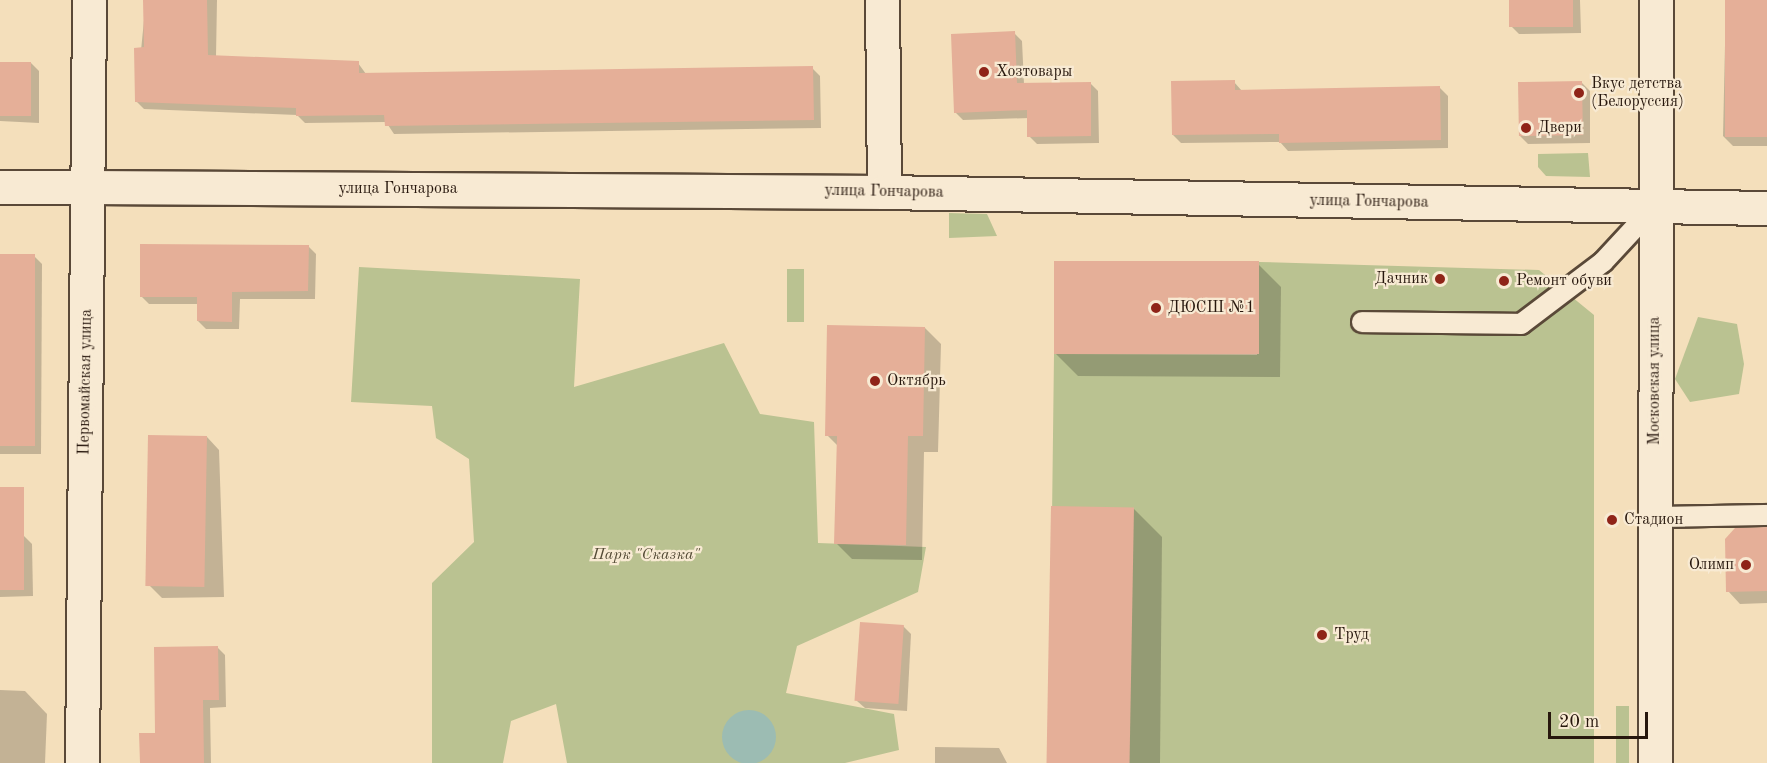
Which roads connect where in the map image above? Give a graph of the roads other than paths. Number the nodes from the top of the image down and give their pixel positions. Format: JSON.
{"nodes":[{"id":1,"x":89,"y":0,"type":"edge"},
{"id":2,"x":882,"y":0,"type":"edge"},
{"id":3,"x":1656,"y":0,"type":"edge"},
{"id":4,"x":0,"y":187,"type":"edge"},
{"id":5,"x":88,"y":187,"type":"junction"},
{"id":6,"x":884,"y":192,"type":"junction"},
{"id":7,"x":1654,"y":207,"type":"junction"},
{"id":8,"x":1767,"y":208,"type":"edge"},
{"id":9,"x":1362,"y":322,"type":"dead end"},
{"id":10,"x":1767,"y":515,"type":"edge"},
{"id":11,"x":1655,"y":517,"type":"junction"},
{"id":12,"x":82,"y":763,"type":"edge"},
{"id":13,"x":1655,"y":763,"type":"edge"}],
"edges":[{"from":1,"to":5,"type":"main road","name":"Первомайская улица"},
{"from":2,"to":6,"type":"main road"},
{"from":3,"to":7,"type":"main road","name":"Московская улица"},
{"from":4,"to":5,"type":"main road","name":"улица Гончарова"},
{"from":5,"to":6,"type":"main road","name":"улица Гончарова"},
{"from":5,"to":12,"type":"main road","name":"Первомайская улица"},
{"from":6,"to":7,"type":"main road","name":"улица Гончарова"},
{"from":7,"to":8,"type":"main road","name":"улица Гончарова"},
{"from":7,"to":9,"type":"lane"},
{"from":7,"to":11,"type":"main road","name":"Московская улица"},
{"from":10,"to":11,"type":"lane"},
{"from":11,"to":13,"type":"main road","name":"Московская улица"}]}
